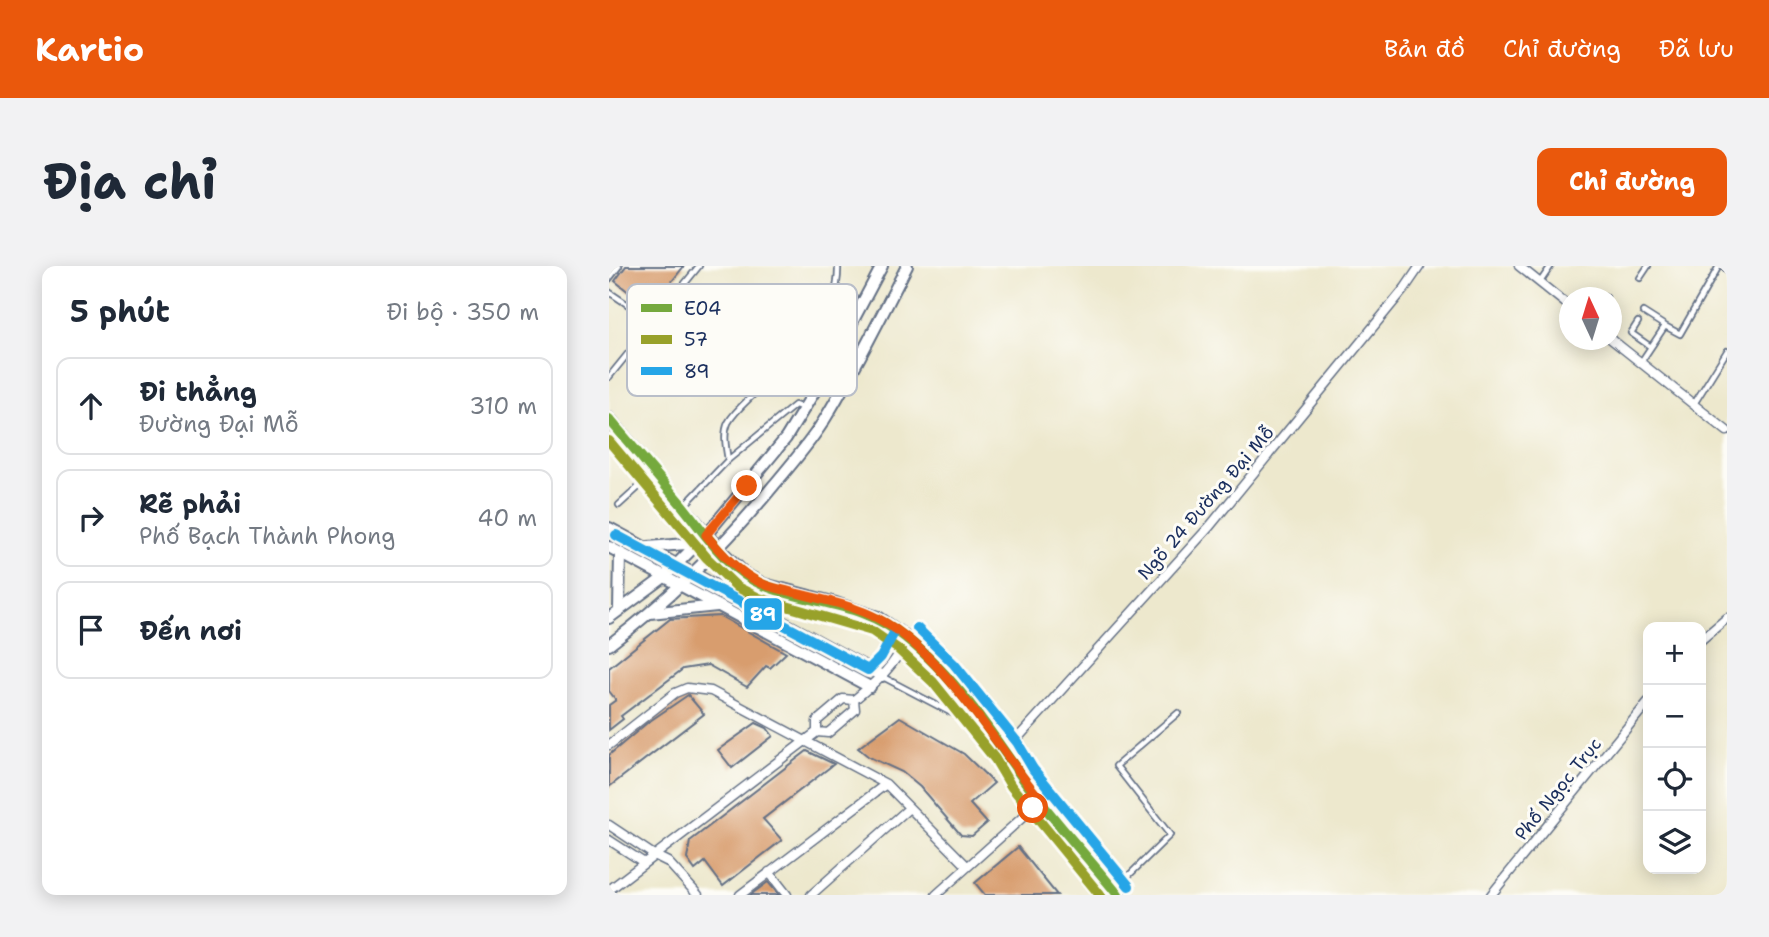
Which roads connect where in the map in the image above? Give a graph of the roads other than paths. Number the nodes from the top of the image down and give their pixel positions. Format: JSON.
{"nodes":[{"id":1,"x":619,"y":266,"type":"edge"},
{"id":2,"x":699,"y":266,"type":"edge"},
{"id":3,"x":838,"y":266,"type":"edge"},
{"id":4,"x":882,"y":266,"type":"edge"},
{"id":5,"x":907,"y":266,"type":"edge"},
{"id":6,"x":1420,"y":266,"type":"edge"},
{"id":7,"x":1519,"y":266,"type":"edge"},
{"id":8,"x":1551,"y":266,"type":"edge"},
{"id":9,"x":1649,"y":266,"type":"edge"},
{"id":10,"x":1719,"y":266,"type":"edge"},
{"id":11,"x":1640,"y":278,"type":"dead end"},
{"id":12,"x":609,"y":279,"type":"edge"},
{"id":13,"x":1540,"y":282,"type":"junction"},
{"id":14,"x":685,"y":284,"type":"edge"},
{"id":15,"x":837,"y":284,"type":"edge"},
{"id":16,"x":609,"y":292,"type":"edge"},
{"id":17,"x":1559,"y":297,"type":"edge"},
{"id":18,"x":627,"y":304,"type":"edge"},
{"id":19,"x":1643,"y":312,"type":"dead end"},
{"id":20,"x":857,"y":313,"type":"edge"},
{"id":21,"x":1638,"y":323,"type":"dead end"},
{"id":22,"x":1665,"y":326,"type":"junction"},
{"id":23,"x":1622,"y":347,"type":"edge"},
{"id":24,"x":1651,"y":347,"type":"junction"},
{"id":25,"x":1727,"y":351,"type":"edge"},
{"id":26,"x":627,"y":356,"type":"edge"},
{"id":27,"x":857,"y":361,"type":"edge"},
{"id":28,"x":1641,"y":362,"type":"junction"},
{"id":29,"x":609,"y":377,"type":"edge"},
{"id":30,"x":752,"y":396,"type":"edge"},
{"id":31,"x":813,"y":396,"type":"edge"},
{"id":32,"x":837,"y":396,"type":"edge"},
{"id":33,"x":1694,"y":404,"type":"junction"},
{"id":34,"x":806,"y":409,"type":"junction"},
{"id":35,"x":609,"y":419,"type":"edge"},
{"id":36,"x":1727,"y":430,"type":"edge"},
{"id":37,"x":728,"y":460,"type":"junction"},
{"id":38,"x":654,"y":473,"type":"junction"},
{"id":39,"x":619,"y":505,"type":"dead end"},
{"id":40,"x":683,"y":506,"type":"junction"},
{"id":41,"x":609,"y":528,"type":"edge"},
{"id":42,"x":702,"y":539,"type":"junction"},
{"id":43,"x":609,"y":547,"type":"edge"},
{"id":44,"x":645,"y":547,"type":"junction"},
{"id":45,"x":717,"y":549,"type":"junction"},
{"id":46,"x":620,"y":553,"type":"junction"},
{"id":47,"x":678,"y":563,"type":"junction"},
{"id":48,"x":694,"y":574,"type":"junction"},
{"id":49,"x":663,"y":578,"type":"junction"},
{"id":50,"x":680,"y":587,"type":"junction"},
{"id":51,"x":718,"y":606,"type":"junction"},
{"id":52,"x":619,"y":610,"type":"junction"},
{"id":53,"x":650,"y":613,"type":"junction"},
{"id":54,"x":609,"y":618,"type":"edge"},
{"id":55,"x":1727,"y":618,"type":"edge"},
{"id":56,"x":1706,"y":635,"type":"edge"},
{"id":57,"x":907,"y":638,"type":"junction"},
{"id":58,"x":609,"y":645,"type":"edge"},
{"id":59,"x":882,"y":676,"type":"junction"},
{"id":60,"x":870,"y":687,"type":"junction"},
{"id":61,"x":854,"y":700,"type":"junction"},
{"id":62,"x":1643,"y":708,"type":"edge"},
{"id":63,"x":1178,"y":713,"type":"dead end"},
{"id":64,"x":817,"y":733,"type":"junction"},
{"id":65,"x":991,"y":734,"type":"junction"},
{"id":66,"x":805,"y":741,"type":"junction"},
{"id":67,"x":609,"y":745,"type":"edge"},
{"id":68,"x":1006,"y":751,"type":"junction"},
{"id":69,"x":885,"y":784,"type":"junction"},
{"id":70,"x":1041,"y":800,"type":"junction"},
{"id":71,"x":908,"y":809,"type":"junction"},
{"id":72,"x":609,"y":825,"type":"edge"},
{"id":73,"x":609,"y":840,"type":"edge"},
{"id":74,"x":654,"y":855,"type":"junction"},
{"id":75,"x":643,"y":862,"type":"junction"},
{"id":76,"x":967,"y":866,"type":"junction"},
{"id":77,"x":769,"y":872,"type":"junction"},
{"id":78,"x":609,"y":890,"type":"edge"},
{"id":79,"x":1116,"y":892,"type":"edge"},
{"id":80,"x":939,"y":894,"type":"edge"},
{"id":81,"x":698,"y":895,"type":"edge"},
{"id":82,"x":740,"y":895,"type":"edge"},
{"id":83,"x":787,"y":895,"type":"edge"},
{"id":84,"x":811,"y":895,"type":"edge"},
{"id":85,"x":1491,"y":895,"type":"edge"}],
"edges":[{"from":1,"to":12,"type":"lane"},
{"from":2,"to":14,"type":"lane"},
{"from":3,"to":15,"type":"lane"},
{"from":4,"to":20,"type":"main road"},
{"from":5,"to":27,"type":"main road"},
{"from":6,"to":68,"type":"street","name":"Ngõ 24 Đường Đại Mỗ"},
{"from":7,"to":13,"type":"street"},
{"from":8,"to":13,"type":"lane"},
{"from":9,"to":11,"type":"lane"},
{"from":10,"to":22,"type":"lane"},
{"from":13,"to":17,"type":"street"},
{"from":16,"to":18,"type":"lane"},
{"from":19,"to":22,"type":"lane"},
{"from":21,"to":24,"type":"lane"},
{"from":22,"to":24,"type":"lane"},
{"from":23,"to":28,"type":"street"},
{"from":24,"to":28,"type":"lane"},
{"from":25,"to":33,"type":"lane"},
{"from":26,"to":29,"type":"lane"},
{"from":28,"to":33,"type":"street"},
{"from":30,"to":37,"type":"lane"},
{"from":31,"to":34,"type":"main road"},
{"from":32,"to":45,"type":"main road"},
{"from":33,"to":36,"type":"street"},
{"from":34,"to":37,"type":"lane"},
{"from":34,"to":42,"type":"main road"},
{"from":35,"to":38,"type":"main road"},
{"from":37,"to":40,"type":"lane"},
{"from":38,"to":39,"type":"lane"},
{"from":38,"to":40,"type":"main road"},
{"from":40,"to":42,"type":"main road"},
{"from":41,"to":44,"type":"main road"},
{"from":42,"to":44,"type":"main road"},
{"from":42,"to":45,"type":"main road"},
{"from":42,"to":47,"type":"main road"},
{"from":43,"to":46,"type":"main road"},
{"from":44,"to":47,"type":"main road"},
{"from":45,"to":48,"type":"main road"},
{"from":45,"to":57,"type":"main road"},
{"from":46,"to":49,"type":"main road"},
{"from":46,"to":52,"type":"main road"},
{"from":47,"to":48,"type":"main road"},
{"from":47,"to":49,"type":"main road"},
{"from":48,"to":50,"type":"main road"},
{"from":48,"to":59,"type":"main road"},
{"from":49,"to":50,"type":"main road"},
{"from":49,"to":52,"type":"main road"},
{"from":50,"to":51,"type":"main road"},
{"from":50,"to":53,"type":"main road"},
{"from":51,"to":53,"type":"main road"},
{"from":51,"to":60,"type":"main road"},
{"from":52,"to":54,"type":"main road"},
{"from":53,"to":58,"type":"main road"},
{"from":55,"to":56,"type":"street"},
{"from":57,"to":59,"type":"street"},
{"from":57,"to":65,"type":"main road"},
{"from":59,"to":60,"type":"street"},
{"from":59,"to":65,"type":"lane"},
{"from":60,"to":61,"type":"street"},
{"from":61,"to":64,"type":"street"},
{"from":61,"to":64,"type":"street"},
{"from":62,"to":85,"type":"street","name":"Phố Ngọc Trục"},
{"from":63,"to":79,"type":"lane"},
{"from":64,"to":66,"type":"street"},
{"from":65,"to":68,"type":"main road"},
{"from":66,"to":67,"type":"street"},
{"from":66,"to":69,"type":"street"},
{"from":66,"to":74,"type":"street"},
{"from":68,"to":70,"type":"main road"},
{"from":69,"to":71,"type":"street"},
{"from":69,"to":77,"type":"street"},
{"from":70,"to":76,"type":"street"},
{"from":70,"to":79,"type":"main road"},
{"from":71,"to":76,"type":"street"},
{"from":71,"to":84,"type":"street"},
{"from":72,"to":74,"type":"street"},
{"from":73,"to":75,"type":"street"},
{"from":74,"to":75,"type":"street"},
{"from":74,"to":81,"type":"street"},
{"from":75,"to":78,"type":"street"},
{"from":76,"to":80,"type":"street"},
{"from":77,"to":82,"type":"street"},
{"from":77,"to":83,"type":"street"}]}
